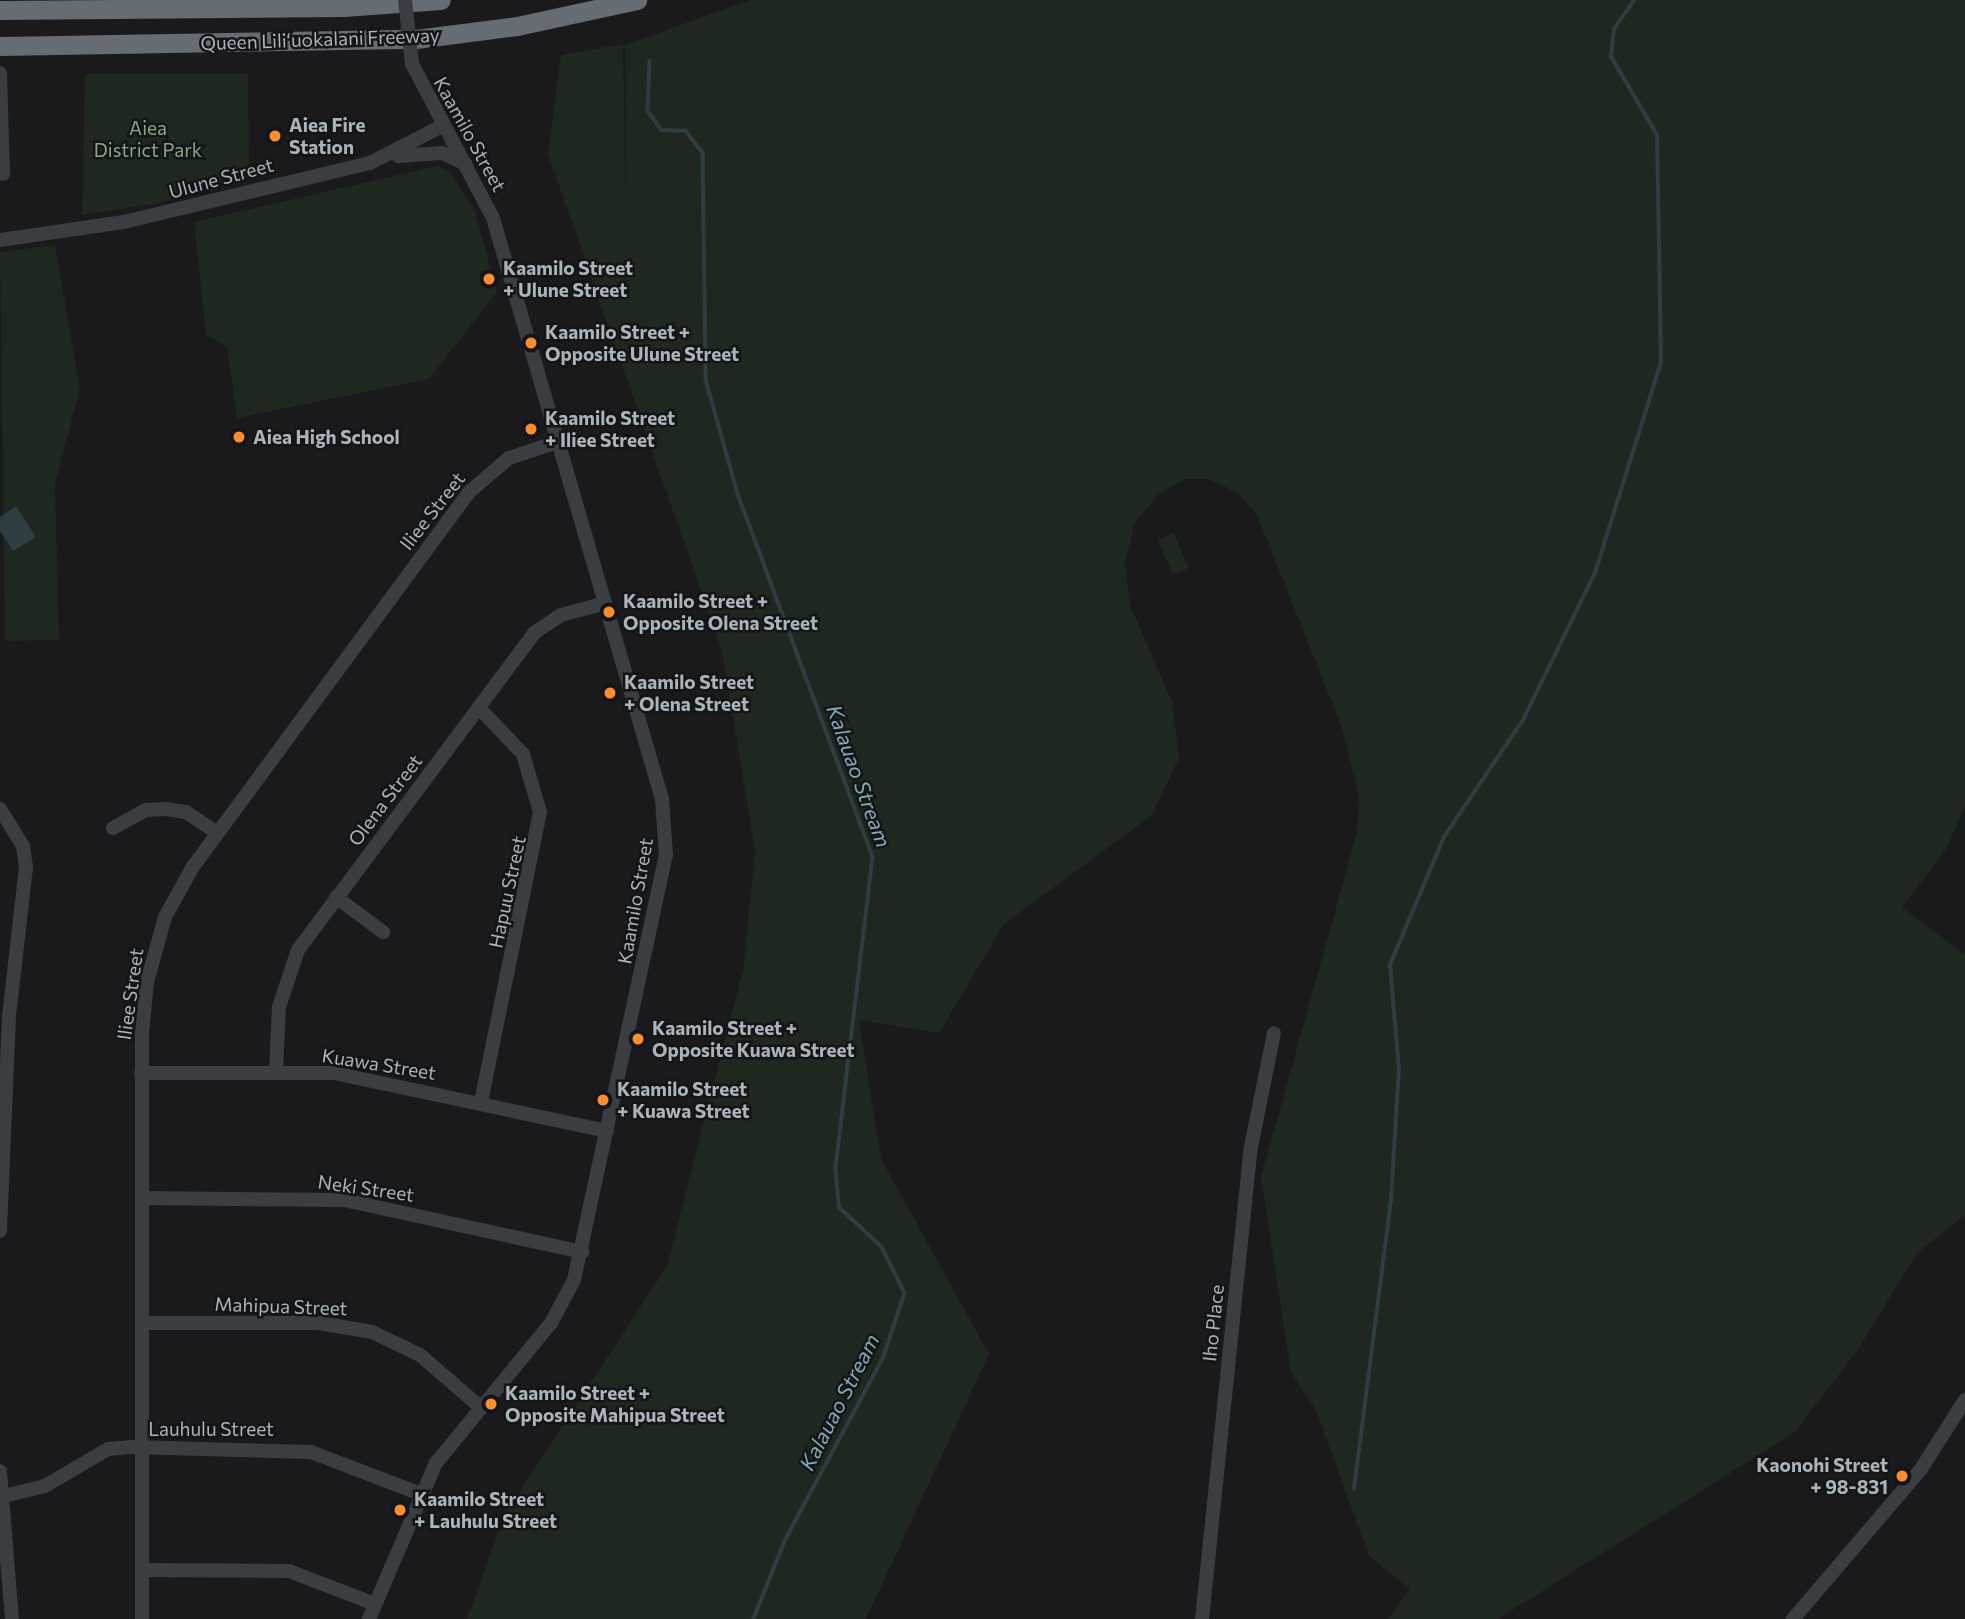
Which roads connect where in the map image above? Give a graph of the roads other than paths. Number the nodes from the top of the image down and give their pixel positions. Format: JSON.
{"nodes":[{"id":1,"x":405,"y":0,"type":"edge"},
{"id":2,"x":441,"y":0,"type":"edge"},
{"id":3,"x":637,"y":0,"type":"edge"},
{"id":4,"x":0,"y":10,"type":"edge"},
{"id":5,"x":0,"y":46,"type":"edge"},
{"id":6,"x":1,"y":73,"type":"edge"},
{"id":7,"x":442,"y":126,"type":"junction"},
{"id":8,"x":393,"y":157,"type":"junction"},
{"id":9,"x":470,"y":166,"type":"junction"},
{"id":10,"x":3,"y":174,"type":"dead end"},
{"id":11,"x":0,"y":240,"type":"edge"},
{"id":12,"x":557,"y":442,"type":"junction"},
{"id":13,"x":602,"y":604,"type":"junction"},
{"id":14,"x":479,"y":708,"type":"junction"},
{"id":15,"x":0,"y":809,"type":"edge"},
{"id":16,"x":113,"y":828,"type":"dead end"},
{"id":17,"x":217,"y":833,"type":"junction"},
{"id":18,"x":336,"y":897,"type":"junction"},
{"id":19,"x":383,"y":932,"type":"dead end"},
{"id":20,"x":1274,"y":1033,"type":"dead end"},
{"id":21,"x":276,"y":1072,"type":"junction"},
{"id":22,"x":141,"y":1073,"type":"junction"},
{"id":23,"x":481,"y":1101,"type":"junction"},
{"id":24,"x":607,"y":1131,"type":"junction"},
{"id":25,"x":142,"y":1198,"type":"junction"},
{"id":26,"x":0,"y":1231,"type":"edge"},
{"id":27,"x":582,"y":1252,"type":"junction"},
{"id":28,"x":142,"y":1323,"type":"junction"},
{"id":29,"x":1965,"y":1400,"type":"edge"},
{"id":30,"x":479,"y":1406,"type":"junction"},
{"id":31,"x":142,"y":1447,"type":"junction"},
{"id":32,"x":0,"y":1471,"type":"edge"},
{"id":33,"x":421,"y":1494,"type":"junction"},
{"id":34,"x":5,"y":1496,"type":"junction"},
{"id":35,"x":142,"y":1570,"type":"junction"},
{"id":36,"x":375,"y":1604,"type":"junction"},
{"id":37,"x":12,"y":1619,"type":"edge"},
{"id":38,"x":142,"y":1619,"type":"edge"},
{"id":39,"x":369,"y":1619,"type":"edge"},
{"id":40,"x":1202,"y":1619,"type":"edge"},
{"id":41,"x":1793,"y":1619,"type":"edge"}],
"edges":[{"from":1,"to":7,"type":"street","name":"Kaamilo Street","bridge":true},
{"from":2,"to":4,"type":"highway","name":"Queen Liliʻuokalani Freeway"},
{"from":3,"to":5,"type":"highway","name":"Queen Liliʻuokalani Freeway"},
{"from":6,"to":10,"type":"street"},
{"from":7,"to":8,"type":"street","name":"Ulune Street"},
{"from":7,"to":9,"type":"street","name":"Kaamilo Street"},
{"from":8,"to":9,"type":"street"},
{"from":8,"to":11,"type":"street","name":"Ulune Street"},
{"from":9,"to":12,"type":"street","name":"Kaamilo Street"},
{"from":12,"to":13,"type":"street","name":"Kaamilo Street"},
{"from":12,"to":17,"type":"street","name":"Iliee Street"},
{"from":13,"to":14,"type":"street","name":"Olena Street"},
{"from":13,"to":24,"type":"street","name":"Kaamilo Street"},
{"from":14,"to":18,"type":"street","name":"Olena Street"},
{"from":14,"to":23,"type":"street","name":"Hapuu Street"},
{"from":15,"to":26,"type":"street"},
{"from":16,"to":17,"type":"street"},
{"from":17,"to":22,"type":"street","name":"Iliee Street"},
{"from":18,"to":19,"type":"street"},
{"from":18,"to":21,"type":"street","name":"Olena Street"},
{"from":20,"to":40,"type":"street","name":"Iho Place"},
{"from":21,"to":22,"type":"street","name":"Kuawa Street"},
{"from":21,"to":23,"type":"street","name":"Kuawa Street"},
{"from":22,"to":25,"type":"street","name":"Iliee Street"},
{"from":23,"to":24,"type":"street","name":"Kuawa Street"},
{"from":24,"to":27,"type":"street","name":"Kaamilo Street"},
{"from":25,"to":27,"type":"street","name":"Neki Street"},
{"from":25,"to":28,"type":"street","name":"Iliee Street"},
{"from":27,"to":30,"type":"street","name":"Kaamilo Street"},
{"from":28,"to":30,"type":"street","name":"Mahipua Street"},
{"from":28,"to":31,"type":"street","name":"Iliee Street"},
{"from":29,"to":41,"type":"street"},
{"from":30,"to":33,"type":"street","name":"Kaamilo Street"},
{"from":31,"to":33,"type":"street","name":"Lauhulu Street"},
{"from":31,"to":34,"type":"street","name":"Lauhulu Street"},
{"from":31,"to":35,"type":"street","name":"Iliee Street"},
{"from":32,"to":34,"type":"street"},
{"from":33,"to":36,"type":"street","name":"Kaamilo Street"},
{"from":34,"to":37,"type":"street"},
{"from":35,"to":36,"type":"street"},
{"from":35,"to":38,"type":"street","name":"Iliee Street"},
{"from":36,"to":39,"type":"street","name":"Kaamilo Street"}]}
